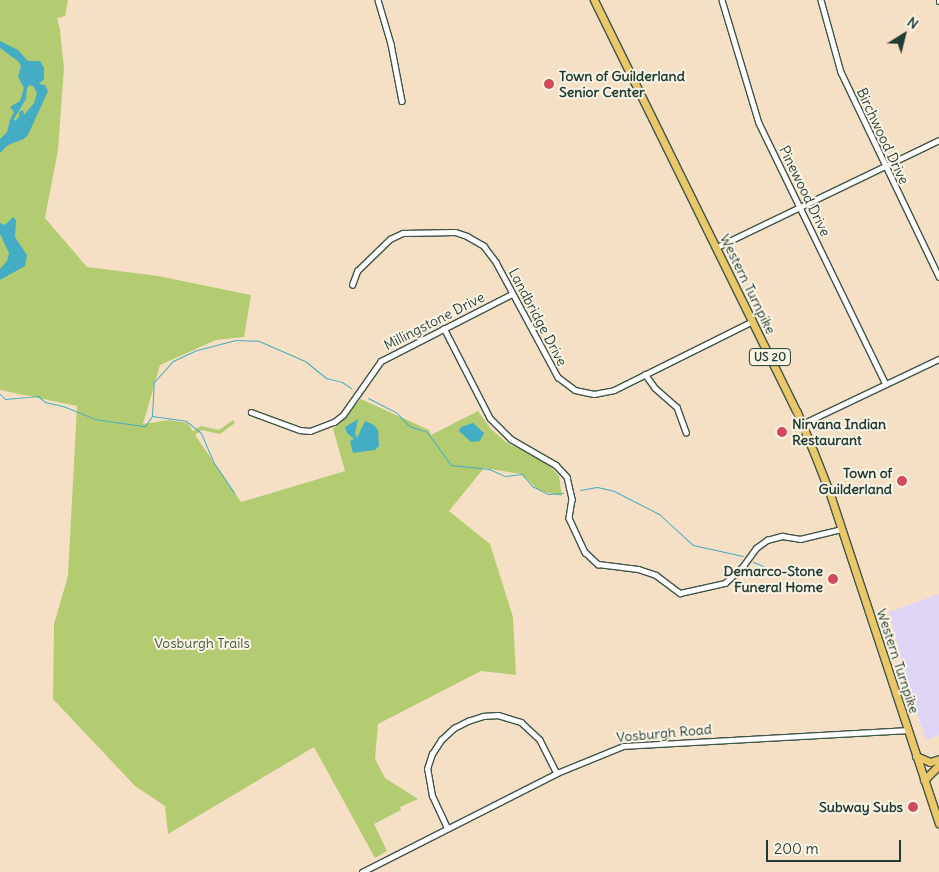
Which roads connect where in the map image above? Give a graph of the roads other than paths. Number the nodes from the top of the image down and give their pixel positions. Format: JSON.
{"nodes":[{"id":1,"x":378,"y":0,"type":"edge"},
{"id":2,"x":594,"y":0,"type":"edge"},
{"id":3,"x":722,"y":0,"type":"edge"},
{"id":4,"x":822,"y":0,"type":"edge"},
{"id":5,"x":402,"y":101,"type":"dead end"},
{"id":6,"x":939,"y":140,"type":"edge"},
{"id":7,"x":885,"y":166,"type":"junction"},
{"id":8,"x":800,"y":205,"type":"junction"},
{"id":9,"x":716,"y":247,"type":"junction"},
{"id":10,"x":939,"y":277,"type":"edge"},
{"id":11,"x":352,"y":285,"type":"dead end"},
{"id":12,"x":512,"y":294,"type":"junction"},
{"id":13,"x":753,"y":321,"type":"junction"},
{"id":14,"x":444,"y":328,"type":"junction"},
{"id":15,"x":939,"y":359,"type":"edge"},
{"id":16,"x":645,"y":374,"type":"junction"},
{"id":17,"x":886,"y":384,"type":"junction"},
{"id":18,"x":251,"y":412,"type":"dead end"},
{"id":19,"x":802,"y":424,"type":"junction"},
{"id":20,"x":686,"y":432,"type":"dead end"},
{"id":21,"x":842,"y":530,"type":"junction"},
{"id":22,"x":907,"y":730,"type":"junction"},
{"id":23,"x":916,"y":756,"type":"junction"},
{"id":24,"x":939,"y":759,"type":"edge"},
{"id":25,"x":939,"y":765,"type":"edge"},
{"id":26,"x":557,"y":773,"type":"junction"},
{"id":27,"x":924,"y":780,"type":"junction"},
{"id":28,"x":939,"y":823,"type":"edge"},
{"id":29,"x":447,"y":828,"type":"junction"},
{"id":30,"x":362,"y":872,"type":"edge"}],
"edges":[{"from":1,"to":5,"type":"street"},
{"from":2,"to":9,"type":"main road","name":"Western Turnpike","number":"US 20"},
{"from":3,"to":8,"type":"street","name":"Pinewood Drive"},
{"from":4,"to":7,"type":"street","name":"Birchwood Drive"},
{"from":6,"to":7,"type":"street"},
{"from":7,"to":8,"type":"street"},
{"from":7,"to":10,"type":"street","name":"Birchwood Drive"},
{"from":8,"to":9,"type":"street"},
{"from":8,"to":17,"type":"street","name":"Pinewood Drive"},
{"from":9,"to":13,"type":"main road","name":"Western Turnpike","number":"US 20"},
{"from":11,"to":12,"type":"street","name":"Landbridge Drive"},
{"from":12,"to":14,"type":"street","name":"Millingstone Drive"},
{"from":12,"to":16,"type":"street","name":"Landbridge Drive"},
{"from":13,"to":16,"type":"street","name":"Landbridge Drive"},
{"from":13,"to":19,"type":"main road","name":"Western Turnpike","number":"US 20"},
{"from":14,"to":18,"type":"street","name":"Millingstone Drive"},
{"from":14,"to":21,"type":"street"},
{"from":15,"to":17,"type":"street"},
{"from":16,"to":20,"type":"street"},
{"from":17,"to":19,"type":"street"},
{"from":19,"to":21,"type":"main road","name":"Western Turnpike","number":"US 20"},
{"from":21,"to":22,"type":"main road","name":"Western Turnpike","number":"US 20"},
{"from":22,"to":23,"type":"main road","number":"US 20"},
{"from":22,"to":26,"type":"street","name":"Vosburgh Road"},
{"from":23,"to":24,"type":"main road"},
{"from":23,"to":27,"type":"main road","number":"US 20"},
{"from":25,"to":27,"type":"main road"},
{"from":26,"to":29,"type":"street","name":"Vosburgh Road"},
{"from":26,"to":29,"type":"street"},
{"from":27,"to":28,"type":"main road","number":"US 20"},
{"from":29,"to":30,"type":"street","name":"Vosburgh Road"}]}
